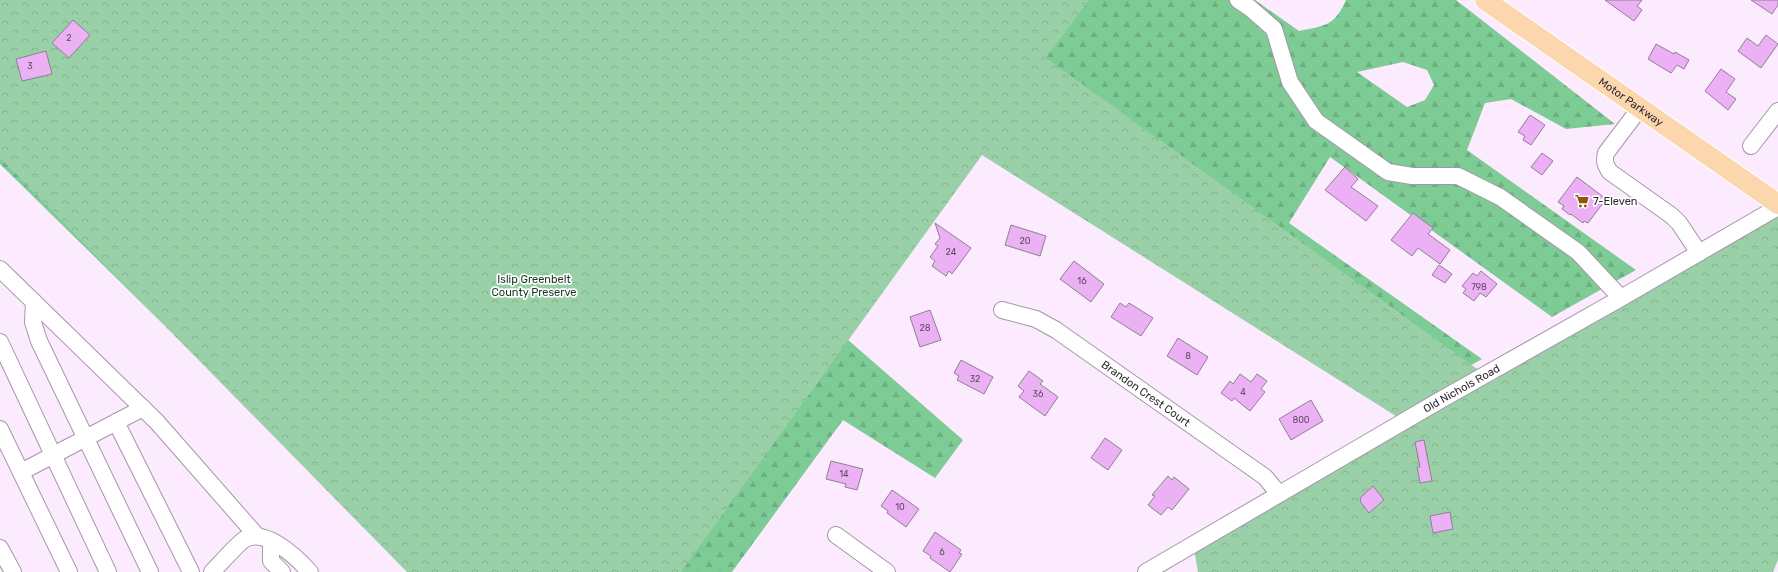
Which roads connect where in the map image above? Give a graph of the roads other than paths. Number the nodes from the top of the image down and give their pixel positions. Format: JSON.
{"nodes":[{"id":1,"x":1238,"y":0,"type":"edge"},
{"id":2,"x":1485,"y":0,"type":"edge"},
{"id":3,"x":1640,"y":108,"type":"junction"},
{"id":4,"x":1778,"y":111,"type":"edge"},
{"id":5,"x":1751,"y":146,"type":"dead end"},
{"id":6,"x":1778,"y":204,"type":"edge"},
{"id":7,"x":1778,"y":207,"type":"edge"},
{"id":8,"x":1699,"y":253,"type":"junction"},
{"id":9,"x":0,"y":269,"type":"edge"},
{"id":10,"x":1621,"y":298,"type":"junction"},
{"id":11,"x":34,"y":302,"type":"junction"},
{"id":12,"x":1002,"y":310,"type":"dead end"},
{"id":13,"x":0,"y":342,"type":"edge"},
{"id":14,"x":143,"y":408,"type":"junction"},
{"id":15,"x":116,"y":422,"type":"junction"},
{"id":16,"x":0,"y":429,"type":"edge"},
{"id":17,"x":86,"y":438,"type":"junction"},
{"id":18,"x":54,"y":456,"type":"junction"},
{"id":19,"x":21,"y":472,"type":"junction"},
{"id":20,"x":1279,"y":494,"type":"junction"},
{"id":21,"x":836,"y":535,"type":"dead end"},
{"id":22,"x":264,"y":539,"type":"junction"},
{"id":23,"x":0,"y":548,"type":"edge"},
{"id":24,"x":13,"y":572,"type":"edge"},
{"id":25,"x":69,"y":572,"type":"edge"},
{"id":26,"x":108,"y":572,"type":"edge"},
{"id":27,"x":150,"y":572,"type":"edge"},
{"id":28,"x":191,"y":572,"type":"edge"},
{"id":29,"x":212,"y":572,"type":"edge"},
{"id":30,"x":282,"y":572,"type":"edge"},
{"id":31,"x":310,"y":572,"type":"edge"},
{"id":32,"x":887,"y":572,"type":"edge"},
{"id":33,"x":1146,"y":572,"type":"edge"}],
"edges":[{"from":1,"to":10,"type":"street"},
{"from":2,"to":3,"type":"main road","name":"Motor Parkway"},
{"from":3,"to":6,"type":"main road","name":"Motor Parkway"},
{"from":3,"to":8,"type":"street"},
{"from":4,"to":5,"type":"street"},
{"from":7,"to":8,"type":"street","name":"Old Nichols Road"},
{"from":8,"to":10,"type":"street","name":"Old Nichols Road"},
{"from":9,"to":11,"type":"street"},
{"from":10,"to":20,"type":"street","name":"Old Nichols Road"},
{"from":11,"to":14,"type":"street"},
{"from":11,"to":17,"type":"street"},
{"from":12,"to":20,"type":"street","name":"Brandon Crest Court"},
{"from":13,"to":18,"type":"street"},
{"from":14,"to":15,"type":"street"},
{"from":14,"to":22,"type":"street"},
{"from":15,"to":17,"type":"street"},
{"from":15,"to":28,"type":"street"},
{"from":16,"to":19,"type":"street"},
{"from":17,"to":18,"type":"street"},
{"from":17,"to":27,"type":"street"},
{"from":18,"to":19,"type":"street"},
{"from":18,"to":26,"type":"street"},
{"from":19,"to":25,"type":"street"},
{"from":20,"to":33,"type":"street","name":"Old Nichols Road"},
{"from":21,"to":32,"type":"street"},
{"from":22,"to":29,"type":"street"},
{"from":22,"to":30,"type":"street"},
{"from":22,"to":31,"type":"street"},
{"from":23,"to":24,"type":"street"}]}
